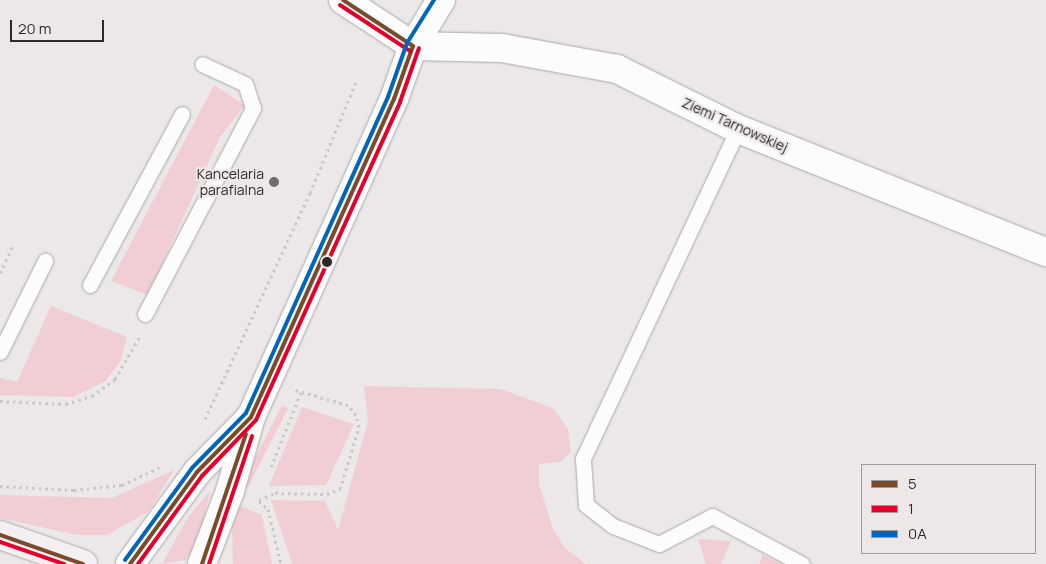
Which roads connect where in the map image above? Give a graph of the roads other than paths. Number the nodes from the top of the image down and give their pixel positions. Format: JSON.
{"nodes":[{"id":1,"x":343,"y":0,"type":"edge"},
{"id":2,"x":442,"y":0,"type":"edge"},
{"id":3,"x":413,"y":46,"type":"junction"},
{"id":4,"x":202,"y":64,"type":"dead end"},
{"id":5,"x":182,"y":114,"type":"dead end"},
{"id":6,"x":738,"y":129,"type":"junction"},
{"id":7,"x":1046,"y":252,"type":"edge"},
{"id":8,"x":45,"y":261,"type":"dead end"},
{"id":9,"x":90,"y":285,"type":"dead end"},
{"id":10,"x":145,"y":314,"type":"road end"},
{"id":11,"x":0,"y":352,"type":"edge"},
{"id":12,"x":251,"y":417,"type":"junction"},
{"id":13,"x":0,"y":535,"type":"edge"},
{"id":14,"x":83,"y":564,"type":"edge"},
{"id":15,"x":130,"y":564,"type":"edge"},
{"id":16,"x":202,"y":564,"type":"edge"},
{"id":17,"x":802,"y":564,"type":"edge"}],
"edges":[{"from":1,"to":3,"type":"street"},
{"from":2,"to":3,"type":"street"},
{"from":3,"to":6,"type":"street","name":"Ziemi Tarnowskiej"},
{"from":3,"to":12,"type":"street"},
{"from":4,"to":10,"type":"lane"},
{"from":5,"to":9,"type":"lane"},
{"from":6,"to":7,"type":"street","name":"Ziemi Tarnowskiej"},
{"from":6,"to":17,"type":"lane"},
{"from":8,"to":11,"type":"lane"},
{"from":12,"to":15,"type":"street"},
{"from":12,"to":16,"type":"street"},
{"from":13,"to":14,"type":"main road"}]}
